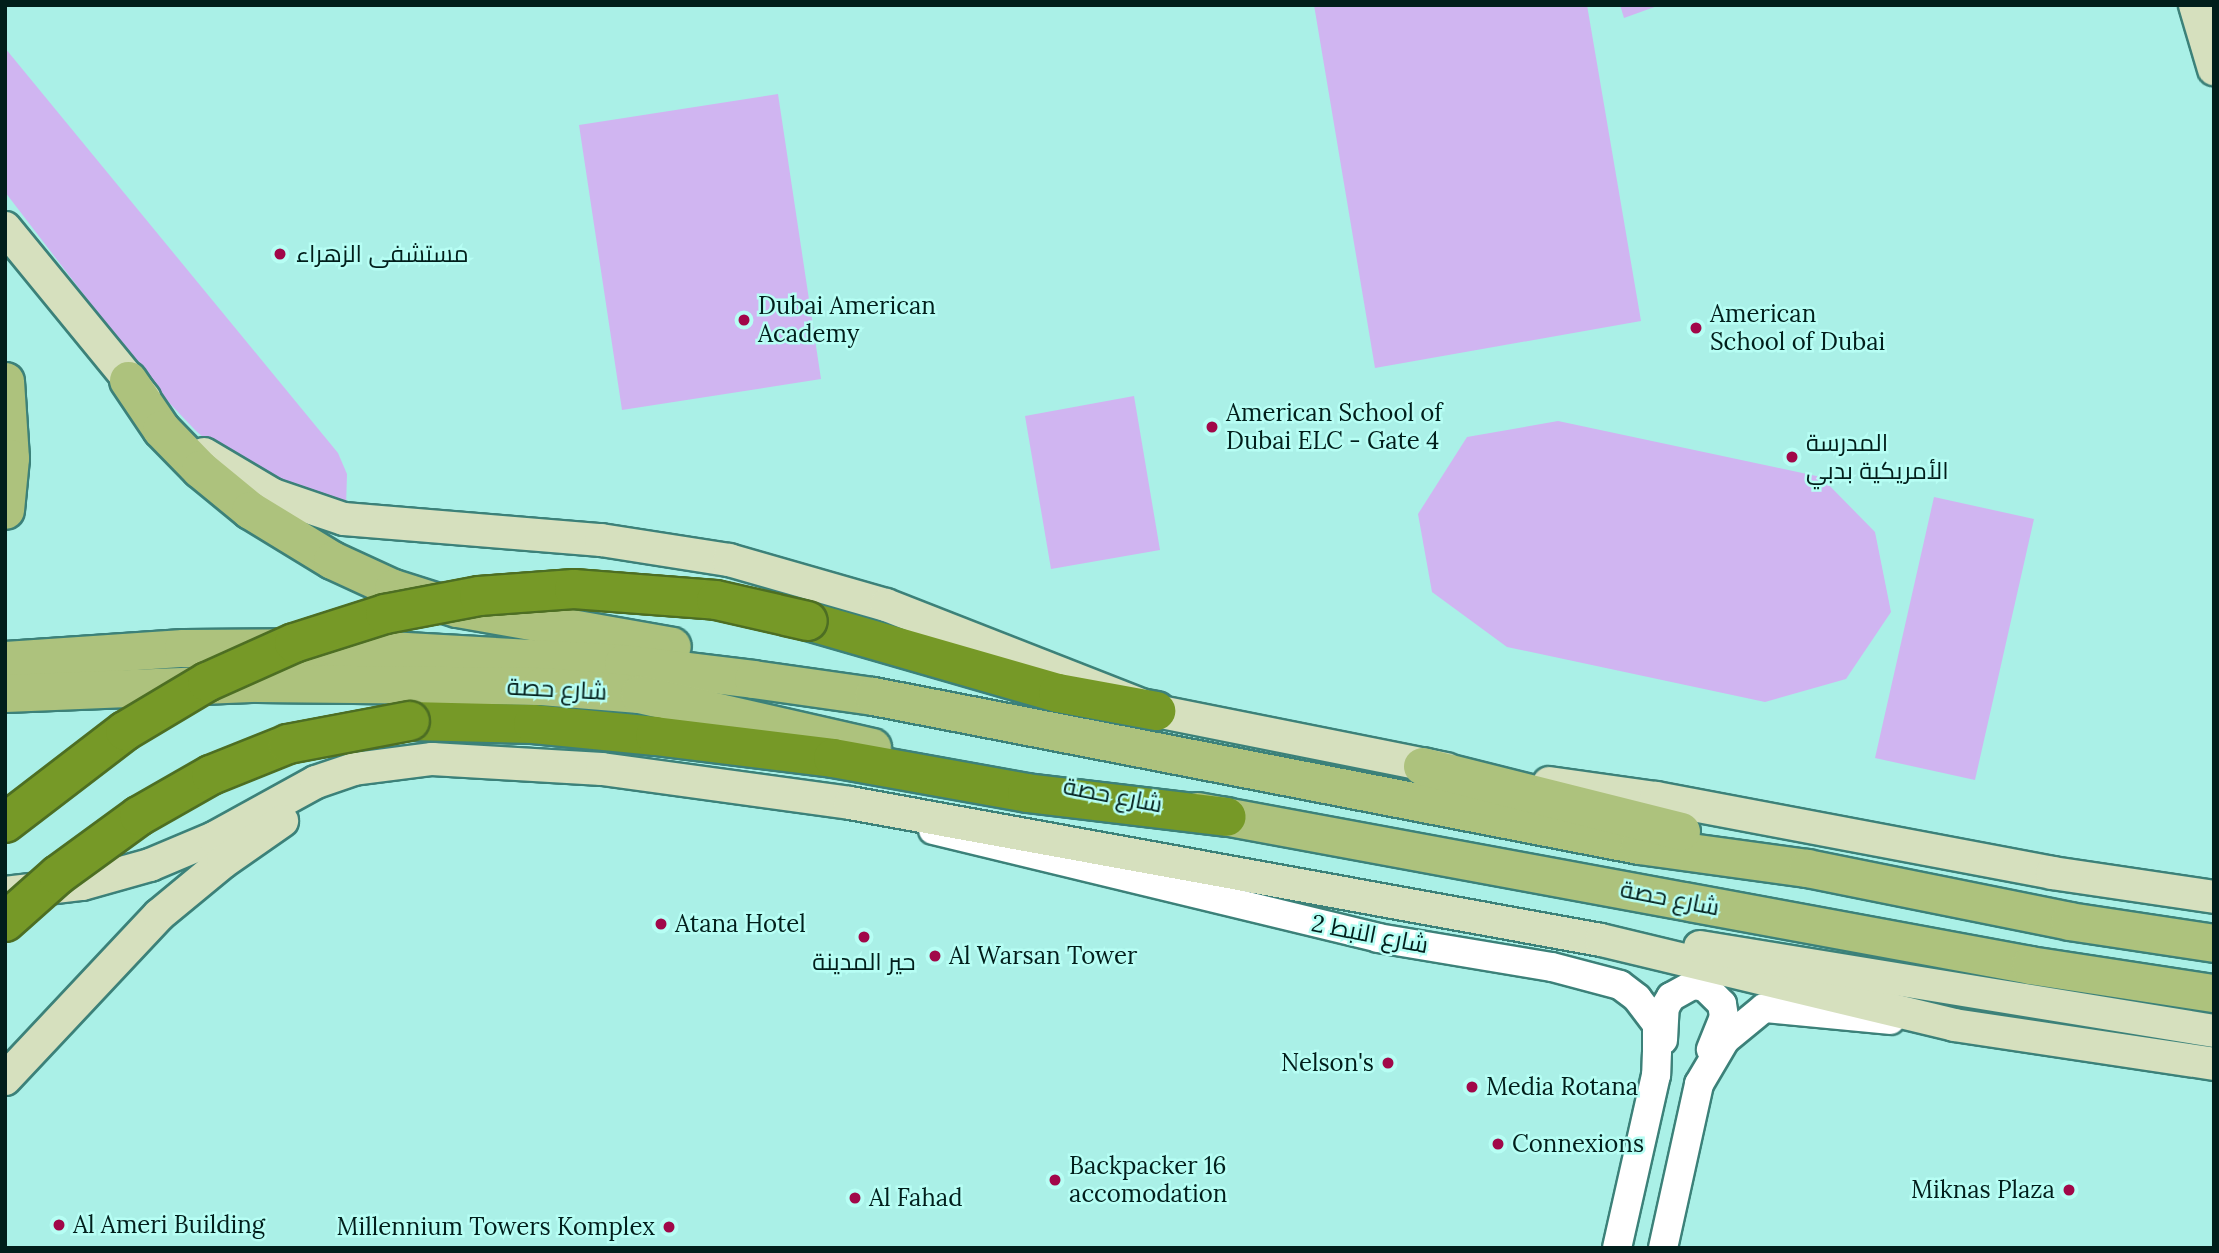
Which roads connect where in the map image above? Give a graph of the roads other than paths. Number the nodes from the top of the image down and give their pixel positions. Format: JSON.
{"nodes":[{"id":1,"x":2195,"y":5,"type":"edge"},
{"id":2,"x":2214,"y":68,"type":"edge"},
{"id":3,"x":5,"y":228,"type":"edge"},
{"id":4,"x":128,"y":380,"type":"junction"},
{"id":5,"x":5,"y":381,"type":"edge"},
{"id":6,"x":5,"y":510,"type":"edge"},
{"id":7,"x":5,"y":660,"type":"edge"},
{"id":8,"x":5,"y":693,"type":"edge"},
{"id":9,"x":873,"y":696,"type":"junction"},
{"id":10,"x":1156,"y":711,"type":"junction"},
{"id":11,"x":465,"y":762,"type":"junction"},
{"id":12,"x":1422,"y":766,"type":"junction"},
{"id":13,"x":850,"y":803,"type":"junction"},
{"id":14,"x":1227,"y":817,"type":"junction"},
{"id":15,"x":5,"y":823,"type":"edge"},
{"id":16,"x":1807,"y":868,"type":"junction"},
{"id":17,"x":5,"y":893,"type":"edge"},
{"id":18,"x":2214,"y":897,"type":"edge"},
{"id":19,"x":5,"y":922,"type":"edge"},
{"id":20,"x":1601,"y":940,"type":"junction"},
{"id":21,"x":2214,"y":943,"type":"edge"},
{"id":22,"x":2214,"y":993,"type":"edge"},
{"id":23,"x":1954,"y":1025,"type":"junction"},
{"id":24,"x":2214,"y":1031,"type":"edge"},
{"id":25,"x":2214,"y":1064,"type":"edge"},
{"id":26,"x":1656,"y":1075,"type":"junction"},
{"id":27,"x":5,"y":1079,"type":"edge"},
{"id":28,"x":1699,"y":1084,"type":"junction"},
{"id":29,"x":1617,"y":1248,"type":"edge"},
{"id":30,"x":1663,"y":1248,"type":"edge"}],
"edges":[{"from":1,"to":2,"type":"main road"},
{"from":3,"to":4,"type":"main road"},
{"from":4,"to":9,"type":"main road"},
{"from":4,"to":10,"type":"main road"},
{"from":5,"to":6,"type":"main road"},
{"from":7,"to":9,"type":"main road","name":"شارع حصة"},
{"from":8,"to":14,"type":"main road","name":"شارع حصة"},
{"from":9,"to":16,"type":"main road","name":"شارع حصة"},
{"from":10,"to":12,"type":"main road"},
{"from":10,"to":15,"type":"highway","bridge":true},
{"from":11,"to":13,"type":"main road"},
{"from":11,"to":17,"type":"main road"},
{"from":11,"to":27,"type":"main road"},
{"from":12,"to":16,"type":"main road"},
{"from":12,"to":18,"type":"main road"},
{"from":13,"to":20,"type":"main road"},
{"from":13,"to":26,"type":"street","name":"شارع النبط 2"},
{"from":14,"to":19,"type":"highway","bridge":true},
{"from":14,"to":22,"type":"main road","name":"شارع حصة"},
{"from":16,"to":21,"type":"main road","name":"شارع حصة"},
{"from":20,"to":23,"type":"main road"},
{"from":20,"to":24,"type":"main road"},
{"from":23,"to":25,"type":"main road"},
{"from":23,"to":28,"type":"street"},
{"from":26,"to":28,"type":"street"},
{"from":26,"to":29,"type":"street","name":"شارع النبط 2"},
{"from":28,"to":30,"type":"street"}]}
